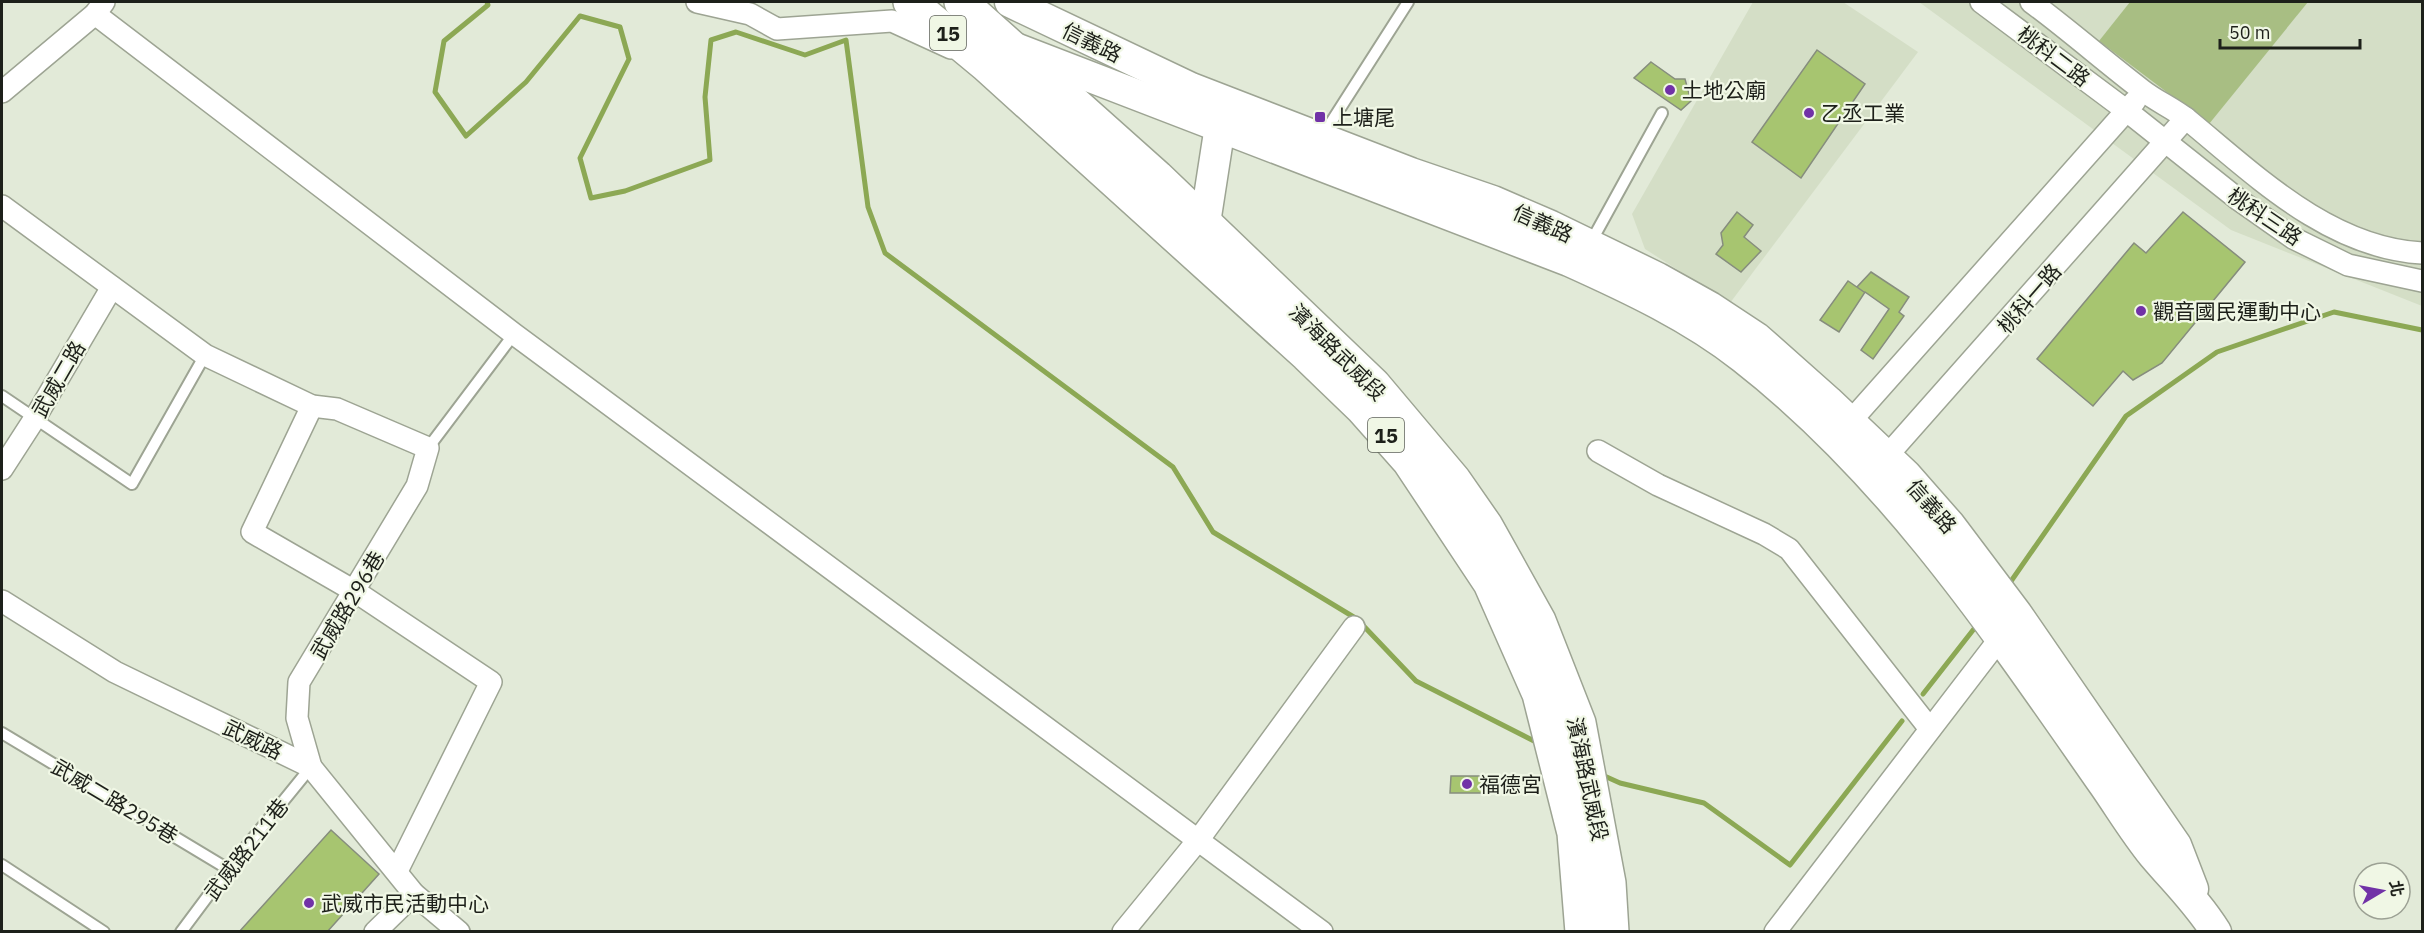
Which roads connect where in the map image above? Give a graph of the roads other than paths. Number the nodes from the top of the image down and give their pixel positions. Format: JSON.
{"nodes":[{"id":1,"x":697,"y":2,"type":"edge"},
{"id":2,"x":910,"y":2,"type":"edge"},
{"id":3,"x":961,"y":2,"type":"edge"},
{"id":4,"x":1408,"y":2,"type":"edge"},
{"id":5,"x":1981,"y":2,"type":"edge"},
{"id":6,"x":2031,"y":2,"type":"edge"},
{"id":7,"x":1019,"y":6,"type":"edge"},
{"id":8,"x":100,"y":8,"type":"edge"},
{"id":9,"x":996,"y":55,"type":"junction"},
{"id":10,"x":2,"y":92,"type":"edge"},
{"id":11,"x":2144,"y":92,"type":"junction"},
{"id":12,"x":2127,"y":111,"type":"junction"},
{"id":13,"x":1662,"y":113,"type":"dead end"},
{"id":14,"x":2186,"y":118,"type":"junction"},
{"id":15,"x":1220,"y":126,"type":"junction"},
{"id":16,"x":1321,"y":138,"type":"junction"},
{"id":17,"x":2165,"y":143,"type":"junction"},
{"id":18,"x":2,"y":206,"type":"edge"},
{"id":19,"x":1205,"y":223,"type":"junction"},
{"id":20,"x":2422,"y":253,"type":"edge"},
{"id":21,"x":1586,"y":256,"type":"junction"},
{"id":22,"x":2422,"y":281,"type":"edge"},
{"id":23,"x":112,"y":287,"type":"junction"},
{"id":24,"x":514,"y":334,"type":"junction"},
{"id":25,"x":205,"y":355,"type":"junction"},
{"id":26,"x":2,"y":396,"type":"edge"},
{"id":27,"x":312,"y":406,"type":"junction"},
{"id":28,"x":35,"y":418,"type":"junction"},
{"id":29,"x":1842,"y":430,"type":"junction"},
{"id":30,"x":428,"y":448,"type":"junction"},
{"id":31,"x":1598,"y":451,"type":"dead end"},
{"id":32,"x":1878,"y":466,"type":"junction"},
{"id":33,"x":2,"y":469,"type":"edge"},
{"id":34,"x":356,"y":591,"type":"junction"},
{"id":35,"x":2,"y":601,"type":"edge"},
{"id":36,"x":2002,"y":624,"type":"junction"},
{"id":37,"x":1354,"y":627,"type":"dead end"},
{"id":38,"x":1929,"y":729,"type":"junction"},
{"id":39,"x":2,"y":733,"type":"edge"},
{"id":40,"x":311,"y":767,"type":"junction"},
{"id":41,"x":1199,"y":839,"type":"junction"},
{"id":42,"x":2,"y":865,"type":"edge"},
{"id":43,"x":228,"y":869,"type":"junction"},
{"id":44,"x":397,"y":871,"type":"junction"},
{"id":45,"x":414,"y":894,"type":"junction"},
{"id":46,"x":104,"y":932,"type":"edge"},
{"id":47,"x":181,"y":932,"type":"edge"},
{"id":48,"x":375,"y":932,"type":"edge"},
{"id":49,"x":459,"y":932,"type":"edge"},
{"id":50,"x":1123,"y":932,"type":"edge"},
{"id":51,"x":1322,"y":932,"type":"edge"},
{"id":52,"x":1582,"y":932,"type":"edge"},
{"id":53,"x":1612,"y":932,"type":"edge"},
{"id":54,"x":1775,"y":932,"type":"edge"},
{"id":55,"x":2216,"y":932,"type":"edge"}],
"edges":[{"from":1,"to":9,"type":"street"},
{"from":2,"to":9,"type":"main road","number":"15"},
{"from":3,"to":9,"type":"main road","name":"濱海路武威段","number":"15"},
{"from":4,"to":16,"type":"lane"},
{"from":5,"to":12,"type":"street","name":"桃科二路"},
{"from":6,"to":11,"type":"street","name":"桃科二路"},
{"from":7,"to":9,"type":"main road"},
{"from":7,"to":16,"type":"main road","name":"信義路"},
{"from":8,"to":10,"type":"street"},
{"from":8,"to":24,"type":"street"},
{"from":9,"to":15,"type":"main road","name":"信義路"},
{"from":9,"to":19,"type":"main road","name":"濱海路武威段","number":"15"},
{"from":9,"to":52,"type":"main road","name":"濱海路武威段","number":"15"},
{"from":11,"to":12,"type":"street"},
{"from":11,"to":14,"type":"street","name":"桃科三路"},
{"from":12,"to":17,"type":"street","name":"桃科三路"},
{"from":12,"to":29,"type":"street"},
{"from":13,"to":21,"type":"lane"},
{"from":14,"to":17,"type":"street","name":"桃科一路"},
{"from":14,"to":20,"type":"street","name":"桃科三路"},
{"from":15,"to":19,"type":"main road"},
{"from":15,"to":21,"type":"main road","name":"信義路"},
{"from":16,"to":21,"type":"main road","name":"信義路"},
{"from":17,"to":22,"type":"street","name":"桃科三路"},
{"from":17,"to":32,"type":"street","name":"桃科一路"},
{"from":18,"to":23,"type":"street"},
{"from":19,"to":53,"type":"main road","name":"濱海路武威段","number":"15"},
{"from":21,"to":29,"type":"main road","name":"信義路"},
{"from":23,"to":25,"type":"street"},
{"from":23,"to":28,"type":"street","name":"武威二路"},
{"from":24,"to":30,"type":"lane"},
{"from":24,"to":41,"type":"street"},
{"from":25,"to":27,"type":"street"},
{"from":25,"to":28,"type":"lane"},
{"from":26,"to":28,"type":"lane"},
{"from":27,"to":30,"type":"street"},
{"from":27,"to":34,"type":"street"},
{"from":28,"to":33,"type":"street","name":"武威二路"},
{"from":29,"to":32,"type":"main road","name":"信義路"},
{"from":30,"to":34,"type":"street","name":"武威路296巷"},
{"from":31,"to":38,"type":"street"},
{"from":32,"to":36,"type":"main road","name":"信義路"},
{"from":34,"to":40,"type":"street","name":"武威路296巷"},
{"from":34,"to":44,"type":"street"},
{"from":35,"to":40,"type":"street","name":"武威路"},
{"from":36,"to":38,"type":"street"},
{"from":36,"to":55,"type":"main road"},
{"from":37,"to":41,"type":"street"},
{"from":38,"to":54,"type":"street"},
{"from":39,"to":43,"type":"lane","name":"武威二路295巷"},
{"from":40,"to":43,"type":"lane","name":"武威路211巷"},
{"from":40,"to":44,"type":"street","name":"武威路"},
{"from":41,"to":50,"type":"street"},
{"from":41,"to":51,"type":"street"},
{"from":42,"to":46,"type":"lane"},
{"from":43,"to":47,"type":"lane","name":"武威路211巷"},
{"from":44,"to":45,"type":"street","name":"武威路"},
{"from":45,"to":48,"type":"street"},
{"from":45,"to":49,"type":"street","name":"武威路"}]}
